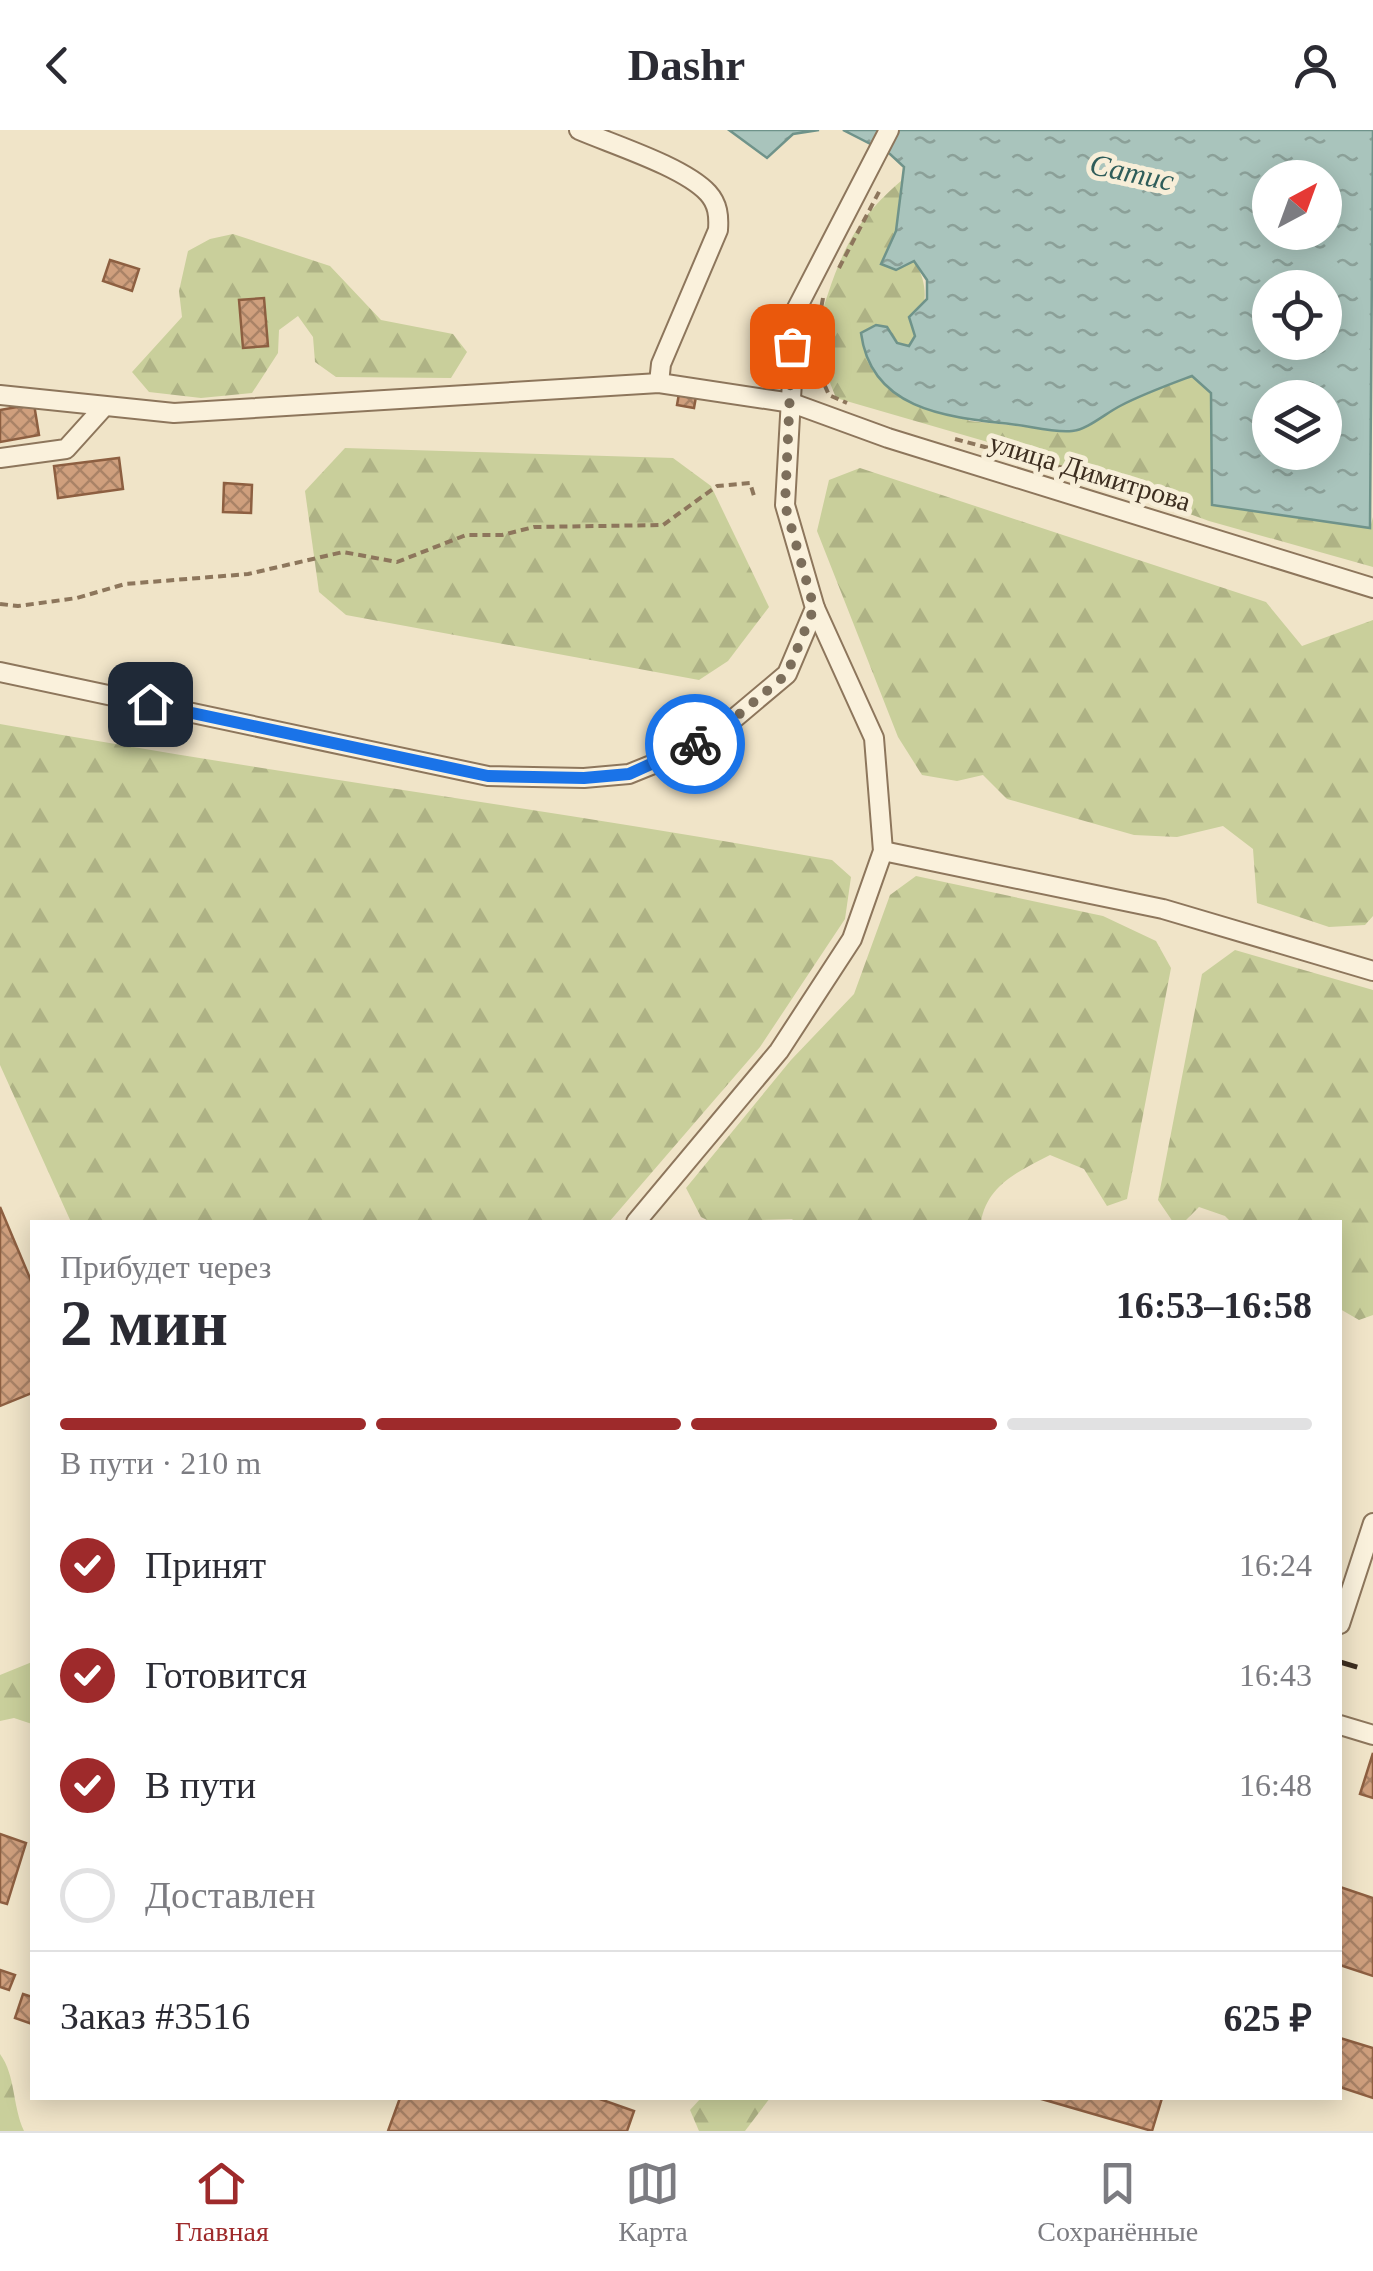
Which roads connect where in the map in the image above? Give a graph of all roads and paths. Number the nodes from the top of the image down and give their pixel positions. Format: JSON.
{"nodes":[{"id":1,"x":580,"y":130,"type":"edge"},
{"id":2,"x":890,"y":130,"type":"edge"},
{"id":3,"x":887,"y":174,"type":"dead end"},
{"id":4,"x":832,"y":281,"type":"dead end"},
{"id":5,"x":823,"y":298,"type":"dead end"},
{"id":6,"x":659,"y":383,"type":"junction"},
{"id":7,"x":0,"y":395,"type":"edge"},
{"id":8,"x":792,"y":403,"type":"junction"},
{"id":9,"x":103,"y":408,"type":"junction"},
{"id":10,"x":858,"y":408,"type":"dead end"},
{"id":11,"x":954,"y":438,"type":"dead end"},
{"id":12,"x":0,"y":458,"type":"edge"},
{"id":13,"x":1123,"y":484,"type":"dead end"},
{"id":14,"x":755,"y":499,"type":"dead end"},
{"id":15,"x":1373,"y":588,"type":"edge"},
{"id":16,"x":0,"y":604,"type":"edge"},
{"id":17,"x":814,"y":608,"type":"junction"},
{"id":18,"x":0,"y":672,"type":"edge"},
{"id":19,"x":883,"y":851,"type":"junction"},
{"id":20,"x":1373,"y":971,"type":"edge"},
{"id":21,"x":638,"y":1220,"type":"edge"},
{"id":22,"x":1373,"y":1523,"type":"edge"},
{"id":23,"x":1342,"y":1618,"type":"edge"},
{"id":24,"x":1342,"y":1725,"type":"edge"},
{"id":25,"x":1373,"y":1735,"type":"edge"}],
"edges":[{"from":1,"to":6,"type":"street"},
{"from":2,"to":8,"type":"street"},
{"from":3,"to":4,"type":"path"},
{"from":5,"to":10,"type":"path"},
{"from":6,"to":8,"type":"street","name":"улица Димитрова"},
{"from":6,"to":9,"type":"street","name":"улица Димитрова"},
{"from":7,"to":9,"type":"street","name":"улица Димитрова"},
{"from":8,"to":15,"type":"street","name":"улица Димитрова"},
{"from":8,"to":17,"type":"street"},
{"from":9,"to":12,"type":"street"},
{"from":11,"to":13,"type":"path"},
{"from":14,"to":16,"type":"path"},
{"from":17,"to":18,"type":"street"},
{"from":17,"to":19,"type":"street"},
{"from":19,"to":20,"type":"street"},
{"from":19,"to":21,"type":"street"},
{"from":22,"to":23,"type":"street"},
{"from":24,"to":25,"type":"street"}]}
